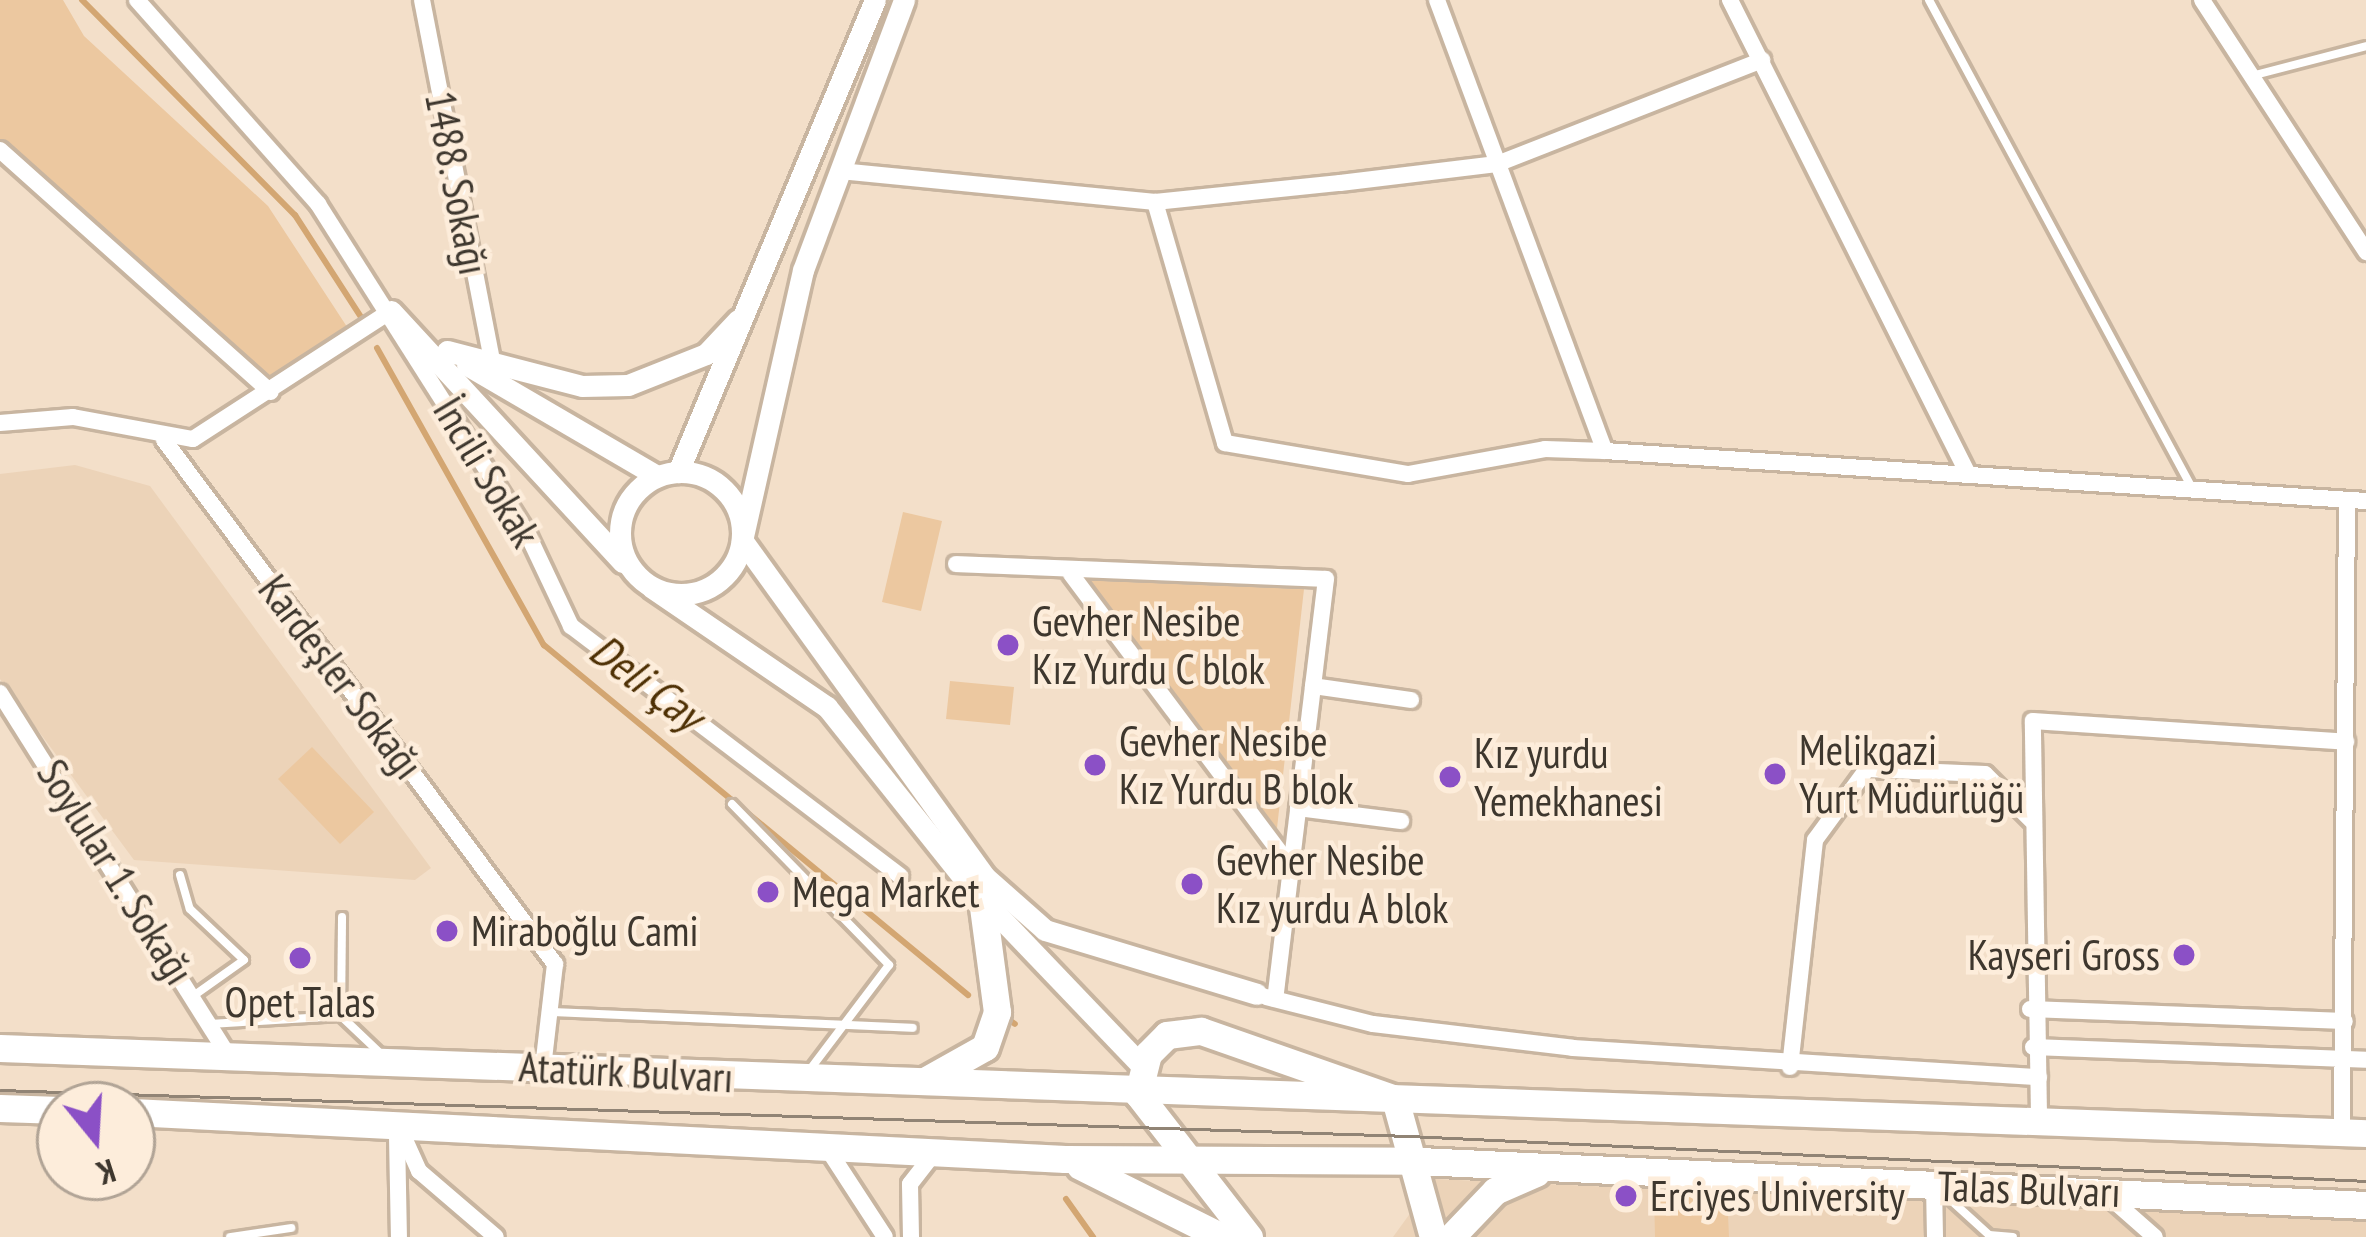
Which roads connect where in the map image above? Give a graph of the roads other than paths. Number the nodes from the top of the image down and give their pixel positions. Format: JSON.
{"nodes":[{"id":1,"x":136,"y":0,"type":"edge"},
{"id":2,"x":422,"y":0,"type":"edge"},
{"id":3,"x":874,"y":0,"type":"edge"},
{"id":4,"x":904,"y":0,"type":"edge"},
{"id":5,"x":1438,"y":0,"type":"edge"},
{"id":6,"x":1730,"y":0,"type":"edge"},
{"id":7,"x":1929,"y":0,"type":"edge"},
{"id":8,"x":2202,"y":0,"type":"edge"},
{"id":9,"x":2366,"y":46,"type":"edge"},
{"id":10,"x":1762,"y":60,"type":"junction"},
{"id":11,"x":2255,"y":75,"type":"junction"},
{"id":12,"x":0,"y":150,"type":"edge"},
{"id":13,"x":1497,"y":164,"type":"junction"},
{"id":14,"x":840,"y":171,"type":"junction"},
{"id":15,"x":1155,"y":202,"type":"junction"},
{"id":16,"x":2366,"y":252,"type":"edge"},
{"id":17,"x":751,"y":307,"type":"junction"},
{"id":18,"x":391,"y":311,"type":"junction"},
{"id":19,"x":447,"y":351,"type":"junction"},
{"id":20,"x":494,"y":365,"type":"junction"},
{"id":21,"x":271,"y":392,"type":"junction"},
{"id":22,"x":0,"y":423,"type":"edge"},
{"id":23,"x":164,"y":440,"type":"junction"},
{"id":24,"x":1605,"y":451,"type":"junction"},
{"id":25,"x":1967,"y":472,"type":"junction"},
{"id":26,"x":668,"y":474,"type":"junction"},
{"id":27,"x":2193,"y":489,"type":"junction"},
{"id":28,"x":2356,"y":501,"type":"edge"},
{"id":29,"x":742,"y":540,"type":"junction"},
{"id":30,"x":956,"y":564,"type":"dead end"},
{"id":31,"x":1071,"y":574,"type":"junction"},
{"id":32,"x":644,"y":581,"type":"junction"},
{"id":33,"x":1313,"y":686,"type":"junction"},
{"id":34,"x":0,"y":693,"type":"edge"},
{"id":35,"x":1411,"y":700,"type":"dead end"},
{"id":36,"x":2346,"y":742,"type":"junction"},
{"id":37,"x":732,"y":804,"type":"dead end"},
{"id":38,"x":1298,"y":808,"type":"junction"},
{"id":39,"x":1401,"y":821,"type":"dead end"},
{"id":40,"x":2032,"y":821,"type":"junction"},
{"id":41,"x":1291,"y":867,"type":"junction"},
{"id":42,"x":179,"y":875,"type":"dead end"},
{"id":43,"x":900,"y":876,"type":"dead end"},
{"id":44,"x":982,"y":899,"type":"junction"},
{"id":45,"x":342,"y":917,"type":"dead end"},
{"id":46,"x":1266,"y":996,"type":"junction"},
{"id":47,"x":192,"y":997,"type":"junction"},
{"id":48,"x":2030,"y":1009,"type":"junction"},
{"id":49,"x":549,"y":1012,"type":"junction"},
{"id":50,"x":341,"y":1016,"type":"junction"},
{"id":51,"x":846,"y":1017,"type":"junction"},
{"id":52,"x":2345,"y":1021,"type":"junction"},
{"id":53,"x":208,"y":1024,"type":"junction"},
{"id":54,"x":913,"y":1028,"type":"dead end"},
{"id":55,"x":2033,"y":1047,"type":"junction"},
{"id":56,"x":0,"y":1048,"type":"edge"},
{"id":57,"x":227,"y":1054,"type":"junction"},
{"id":58,"x":2344,"y":1059,"type":"junction"},
{"id":59,"x":2366,"y":1060,"type":"edge"},
{"id":60,"x":385,"y":1061,"type":"junction"},
{"id":61,"x":1790,"y":1067,"type":"junction"},
{"id":62,"x":543,"y":1068,"type":"junction"},
{"id":63,"x":2039,"y":1077,"type":"junction"},
{"id":64,"x":805,"y":1080,"type":"junction"},
{"id":65,"x":1141,"y":1081,"type":"junction"},
{"id":66,"x":911,"y":1084,"type":"junction"},
{"id":67,"x":1252,"y":1096,"type":"joint"},
{"id":68,"x":1395,"y":1099,"type":"junction"},
{"id":69,"x":0,"y":1108,"type":"edge"},
{"id":70,"x":36,"y":1109,"type":"edge"},
{"id":71,"x":156,"y":1113,"type":"edge"},
{"id":72,"x":2039,"y":1116,"type":"junction"},
{"id":73,"x":397,"y":1122,"type":"junction"},
{"id":74,"x":2354,"y":1132,"type":"edge"},
{"id":75,"x":822,"y":1143,"type":"junction"},
{"id":76,"x":936,"y":1150,"type":"junction"},
{"id":77,"x":1065,"y":1160,"type":"junction"},
{"id":78,"x":1188,"y":1160,"type":"junction"},
{"id":79,"x":1419,"y":1161,"type":"junction"},
{"id":80,"x":1548,"y":1171,"type":"junction"},
{"id":81,"x":1934,"y":1185,"type":"junction"},
{"id":82,"x":2103,"y":1192,"type":"junction"},
{"id":83,"x":2366,"y":1205,"type":"edge"},
{"id":84,"x":291,"y":1228,"type":"dead end"},
{"id":85,"x":230,"y":1237,"type":"edge"},
{"id":86,"x":399,"y":1237,"type":"edge"},
{"id":87,"x":496,"y":1237,"type":"edge"},
{"id":88,"x":885,"y":1237,"type":"edge"},
{"id":89,"x":911,"y":1237,"type":"edge"},
{"id":90,"x":1222,"y":1237,"type":"edge"},
{"id":91,"x":1249,"y":1237,"type":"edge"},
{"id":92,"x":1433,"y":1237,"type":"edge"},
{"id":93,"x":1451,"y":1237,"type":"edge"},
{"id":94,"x":1935,"y":1237,"type":"edge"},
{"id":95,"x":2013,"y":1237,"type":"edge"},
{"id":96,"x":2155,"y":1237,"type":"edge"}],
"edges":[{"from":1,"to":18,"type":"street","name":"İncili Sokak"},
{"from":2,"to":20,"type":"street","name":"1488. Sokağı"},
{"from":3,"to":17,"type":"street"},
{"from":4,"to":14,"type":"street"},
{"from":5,"to":13,"type":"street"},
{"from":6,"to":10,"type":"street"},
{"from":7,"to":27,"type":"lane"},
{"from":8,"to":11,"type":"street"},
{"from":9,"to":11,"type":"lane"},
{"from":10,"to":13,"type":"street"},
{"from":10,"to":25,"type":"street"},
{"from":11,"to":16,"type":"street"},
{"from":12,"to":21,"type":"street"},
{"from":13,"to":15,"type":"street"},
{"from":13,"to":24,"type":"street"},
{"from":14,"to":15,"type":"street"},
{"from":14,"to":29,"type":"street"},
{"from":15,"to":24,"type":"street"},
{"from":17,"to":20,"type":"street"},
{"from":17,"to":26,"type":"street"},
{"from":18,"to":19,"type":"street"},
{"from":18,"to":21,"type":"street"},
{"from":18,"to":32,"type":"street"},
{"from":18,"to":43,"type":"street","name":"İncili Sokak"},
{"from":19,"to":20,"type":"street"},
{"from":19,"to":26,"type":"street"},
{"from":21,"to":23,"type":"street"},
{"from":22,"to":23,"type":"street"},
{"from":23,"to":49,"type":"street","name":"Kardeşler Sokağı"},
{"from":24,"to":25,"type":"street"},
{"from":25,"to":27,"type":"street"},
{"from":26,"to":29,"type":"street"},
{"from":26,"to":32,"type":"street"},
{"from":27,"to":28,"type":"street"},
{"from":28,"to":36,"type":"street"},
{"from":29,"to":32,"type":"street"},
{"from":29,"to":46,"type":"street"},
{"from":30,"to":31,"type":"street"},
{"from":31,"to":33,"type":"street"},
{"from":31,"to":41,"type":"street"},
{"from":32,"to":44,"type":"street"},
{"from":33,"to":35,"type":"street"},
{"from":33,"to":38,"type":"street"},
{"from":34,"to":47,"type":"street","name":"Soylular 1. Sokağı"},
{"from":36,"to":40,"type":"street"},
{"from":36,"to":52,"type":"street"},
{"from":37,"to":51,"type":"lane"},
{"from":38,"to":39,"type":"street"},
{"from":38,"to":41,"type":"street"},
{"from":40,"to":48,"type":"street"},
{"from":40,"to":61,"type":"street"},
{"from":41,"to":46,"type":"street"},
{"from":42,"to":47,"type":"lane"},
{"from":44,"to":65,"type":"street"},
{"from":44,"to":66,"type":"main road"},
{"from":45,"to":50,"type":"lane"},
{"from":46,"to":61,"type":"street"},
{"from":47,"to":53,"type":"street","name":"Soylular 1. Sokağı"},
{"from":48,"to":52,"type":"street"},
{"from":48,"to":55,"type":"street"},
{"from":49,"to":51,"type":"lane"},
{"from":49,"to":62,"type":"street","name":"Kardeşler Sokağı"},
{"from":50,"to":53,"type":"lane"},
{"from":50,"to":60,"type":"lane"},
{"from":51,"to":54,"type":"lane"},
{"from":51,"to":64,"type":"lane"},
{"from":52,"to":58,"type":"street"},
{"from":53,"to":57,"type":"street","name":"Soylular 1. Sokağı"},
{"from":55,"to":58,"type":"street"},
{"from":55,"to":63,"type":"street"},
{"from":56,"to":57,"type":"main road","name":"Atatürk Bulvarı"},
{"from":57,"to":60,"type":"main road","name":"Atatürk Bulvarı"},
{"from":58,"to":59,"type":"street"},
{"from":58,"to":74,"type":"street"},
{"from":60,"to":62,"type":"main road","name":"Atatürk Bulvarı"},
{"from":61,"to":63,"type":"street"},
{"from":62,"to":64,"type":"main road","name":"Atatürk Bulvarı"},
{"from":63,"to":72,"type":"street"},
{"from":64,"to":66,"type":"main road","name":"Atatürk Bulvarı"},
{"from":65,"to":66,"type":"main road","name":"Atatürk Bulvarı"},
{"from":65,"to":67,"type":"main road","name":"Atatürk Bulvarı"},
{"from":65,"to":68,"type":"main road"},
{"from":65,"to":78,"type":"main road"},
{"from":67,"to":68,"type":"main road","name":"Talas Bulvarı"},
{"from":68,"to":72,"type":"main road","name":"Talas Bulvarı"},
{"from":68,"to":79,"type":"main road"},
{"from":69,"to":70,"type":"main road"},
{"from":71,"to":73,"type":"main road","name":"Atatürk Bulvarı"},
{"from":72,"to":74,"type":"main road","name":"Talas Bulvarı"},
{"from":73,"to":75,"type":"main road","name":"Atatürk Bulvarı"},
{"from":73,"to":86,"type":"street"},
{"from":73,"to":87,"type":"street"},
{"from":75,"to":76,"type":"main road","name":"Atatürk Bulvarı"},
{"from":75,"to":88,"type":"street"},
{"from":76,"to":77,"type":"main road","name":"Atatürk Bulvarı"},
{"from":76,"to":89,"type":"street"},
{"from":77,"to":78,"type":"main road","name":"Atatürk Bulvarı"},
{"from":77,"to":90,"type":"main road"},
{"from":78,"to":79,"type":"main road","name":"Talas Bulvarı"},
{"from":78,"to":91,"type":"main road"},
{"from":79,"to":80,"type":"main road","name":"Talas Bulvarı"},
{"from":79,"to":92,"type":"main road"},
{"from":80,"to":81,"type":"main road","name":"Talas Bulvarı"},
{"from":80,"to":93,"type":"main road"},
{"from":81,"to":82,"type":"main road","name":"Talas Bulvarı"},
{"from":81,"to":94,"type":"street"},
{"from":81,"to":95,"type":"lane"},
{"from":82,"to":83,"type":"main road","name":"Talas Bulvarı"},
{"from":82,"to":96,"type":"street"},
{"from":84,"to":85,"type":"lane"}]}
